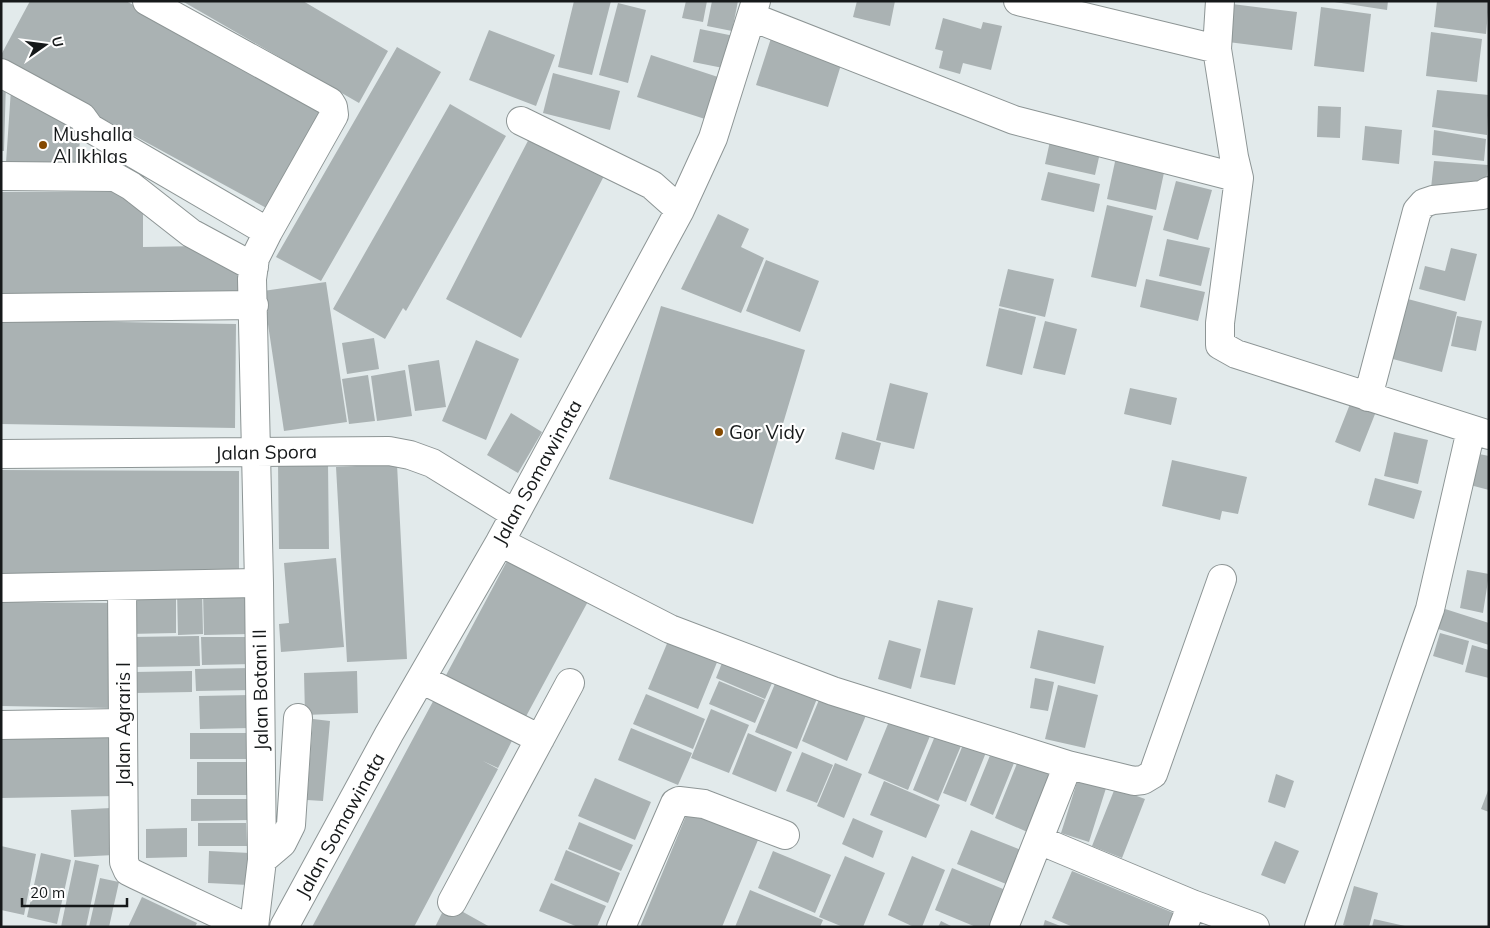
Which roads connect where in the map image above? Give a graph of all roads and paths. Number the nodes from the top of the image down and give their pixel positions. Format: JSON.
{"nodes":[{"id":1,"x":147,"y":1,"type":"edge"},
{"id":2,"x":1018,"y":1,"type":"edge"},
{"id":3,"x":1220,"y":1,"type":"edge"},
{"id":4,"x":754,"y":9,"type":"edge"},
{"id":5,"x":1216,"y":50,"type":"junction"},
{"id":6,"x":1,"y":73,"type":"edge"},
{"id":7,"x":521,"y":121,"type":"dead end"},
{"id":8,"x":1,"y":176,"type":"edge"},
{"id":9,"x":1239,"y":178,"type":"junction"},
{"id":10,"x":1489,"y":191,"type":"edge"},
{"id":11,"x":680,"y":210,"type":"junction"},
{"id":12,"x":268,"y":232,"type":"junction"},
{"id":13,"x":254,"y":267,"type":"junction"},
{"id":14,"x":254,"y":306,"type":"junction"},
{"id":15,"x":1,"y":308,"type":"edge"},
{"id":16,"x":1368,"y":397,"type":"junction"},
{"id":17,"x":1480,"y":433,"type":"edge"},
{"id":18,"x":256,"y":453,"type":"junction"},
{"id":19,"x":1,"y":454,"type":"edge"},
{"id":20,"x":515,"y":514,"type":"junction"},
{"id":21,"x":500,"y":542,"type":"junction"},
{"id":22,"x":1222,"y":579,"type":"dead end"},
{"id":23,"x":259,"y":583,"type":"junction"},
{"id":24,"x":122,"y":586,"type":"junction"},
{"id":25,"x":1,"y":588,"type":"edge"},
{"id":26,"x":421,"y":679,"type":"junction"},
{"id":27,"x":570,"y":683,"type":"dead end"},
{"id":28,"x":298,"y":718,"type":"dead end"},
{"id":29,"x":123,"y":723,"type":"junction"},
{"id":30,"x":1,"y":725,"type":"edge"},
{"id":31,"x":540,"y":739,"type":"junction"},
{"id":32,"x":1068,"y":765,"type":"junction"},
{"id":33,"x":785,"y":835,"type":"dead end"},
{"id":34,"x":1039,"y":840,"type":"junction"},
{"id":35,"x":262,"y":860,"type":"junction"},
{"id":36,"x":452,"y":902,"type":"dead end"},
{"id":37,"x":1187,"y":915,"type":"edge"},
{"id":38,"x":246,"y":927,"type":"edge"},
{"id":39,"x":254,"y":927,"type":"edge"},
{"id":40,"x":284,"y":927,"type":"edge"},
{"id":41,"x":621,"y":927,"type":"edge"},
{"id":42,"x":1004,"y":927,"type":"edge"},
{"id":43,"x":1255,"y":927,"type":"edge"},
{"id":44,"x":1319,"y":927,"type":"edge"}],
"edges":[{"from":1,"to":12,"type":"street","name":"Jalan Botani II"},
{"from":2,"to":5,"type":"street"},
{"from":3,"to":5,"type":"street"},
{"from":4,"to":9,"type":"street"},
{"from":4,"to":11,"type":"street","name":"Jalan Somawinata"},
{"from":5,"to":9,"type":"street"},
{"from":6,"to":12,"type":"street"},
{"from":7,"to":11,"type":"street"},
{"from":8,"to":13,"type":"street"},
{"from":9,"to":16,"type":"street"},
{"from":10,"to":16,"type":"street"},
{"from":11,"to":20,"type":"street","name":"Jalan Somawinata"},
{"from":12,"to":13,"type":"street","name":"Jalan Botani II"},
{"from":13,"to":14,"type":"street","name":"Jalan Botani II"},
{"from":14,"to":15,"type":"street"},
{"from":14,"to":18,"type":"street","name":"Jalan Botani II"},
{"from":16,"to":17,"type":"street"},
{"from":17,"to":44,"type":"street"},
{"from":18,"to":19,"type":"street","name":"Jalan Spora"},
{"from":18,"to":20,"type":"street","name":"Jalan Spora"},
{"from":18,"to":23,"type":"street","name":"Jalan Botani II"},
{"from":20,"to":21,"type":"street","name":"Jalan Somawinata"},
{"from":21,"to":26,"type":"street","name":"Jalan Somawinata"},
{"from":21,"to":32,"type":"street"},
{"from":22,"to":32,"type":"street"},
{"from":23,"to":24,"type":"street"},
{"from":23,"to":35,"type":"street","name":"Jalan Botani II"},
{"from":24,"to":25,"type":"street"},
{"from":24,"to":29,"type":"street","name":"Jalan Agraris I"},
{"from":26,"to":31,"type":"street"},
{"from":26,"to":40,"type":"street","name":"Jalan Somawinata"},
{"from":27,"to":31,"type":"street"},
{"from":28,"to":35,"type":"street"},
{"from":29,"to":30,"type":"street"},
{"from":29,"to":38,"type":"street","name":"Jalan Agraris I"},
{"from":31,"to":36,"type":"street"},
{"from":32,"to":34,"type":"street"},
{"from":33,"to":41,"type":"street"},
{"from":34,"to":37,"type":"street"},
{"from":34,"to":42,"type":"street"},
{"from":35,"to":39,"type":"street","name":"Jalan Botani II"},
{"from":37,"to":43,"type":"street"}]}
